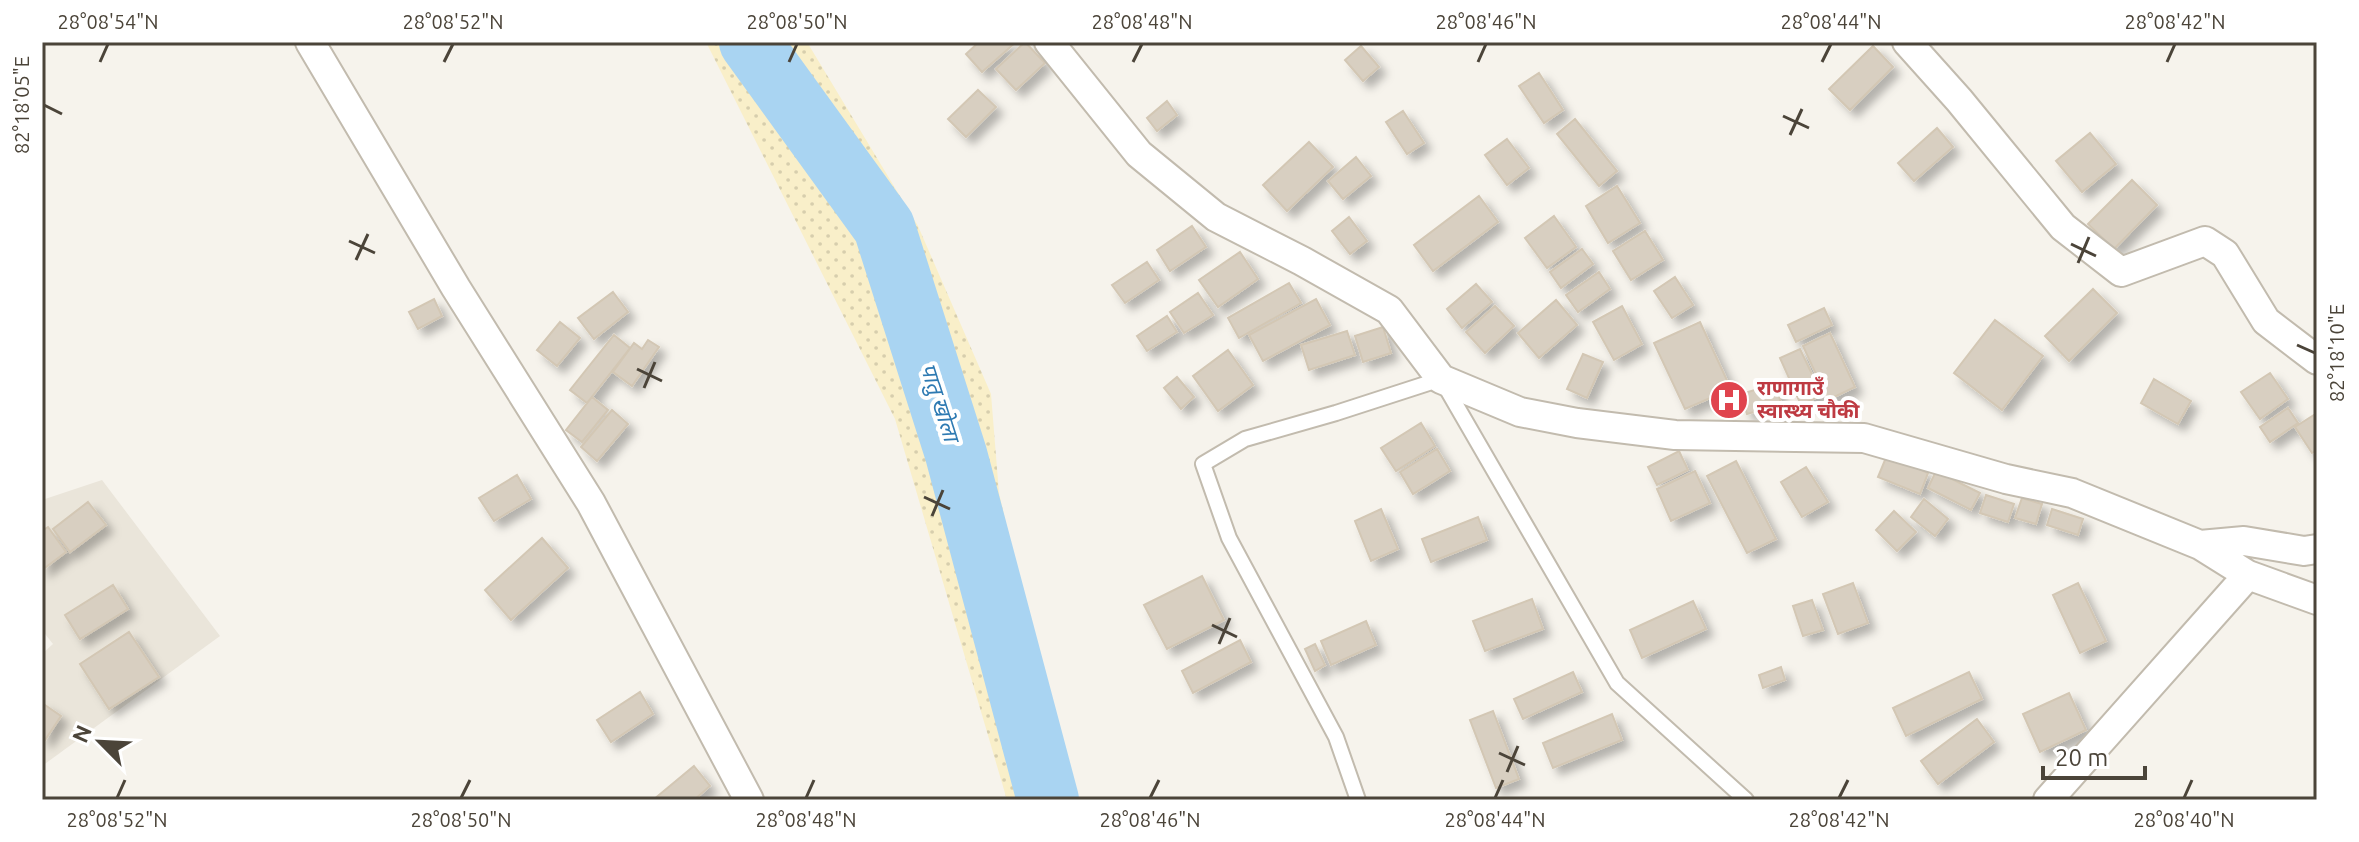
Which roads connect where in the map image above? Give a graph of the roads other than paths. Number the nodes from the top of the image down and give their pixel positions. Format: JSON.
{"nodes":[{"id":1,"x":310,"y":42,"type":"edge"},
{"id":2,"x":1049,"y":42,"type":"edge"},
{"id":3,"x":1907,"y":42,"type":"edge"},
{"id":4,"x":2317,"y":360,"type":"edge"},
{"id":5,"x":1441,"y":379,"type":"junction"},
{"id":6,"x":2200,"y":545,"type":"junction"},
{"id":7,"x":2317,"y":549,"type":"edge"},
{"id":8,"x":2248,"y":575,"type":"junction"},
{"id":9,"x":2317,"y":600,"type":"edge"},
{"id":10,"x":749,"y":800,"type":"edge"},
{"id":11,"x":1358,"y":800,"type":"edge"},
{"id":12,"x":1746,"y":800,"type":"edge"},
{"id":13,"x":2048,"y":800,"type":"edge"}],
"edges":[{"from":1,"to":10,"type":"street"},
{"from":2,"to":5,"type":"street"},
{"from":3,"to":4,"type":"street"},
{"from":5,"to":6,"type":"street"},
{"from":5,"to":11,"type":"lane"},
{"from":5,"to":12,"type":"lane"},
{"from":6,"to":7,"type":"street"},
{"from":6,"to":8,"type":"street"},
{"from":8,"to":9,"type":"street"},
{"from":8,"to":13,"type":"street"}]}
